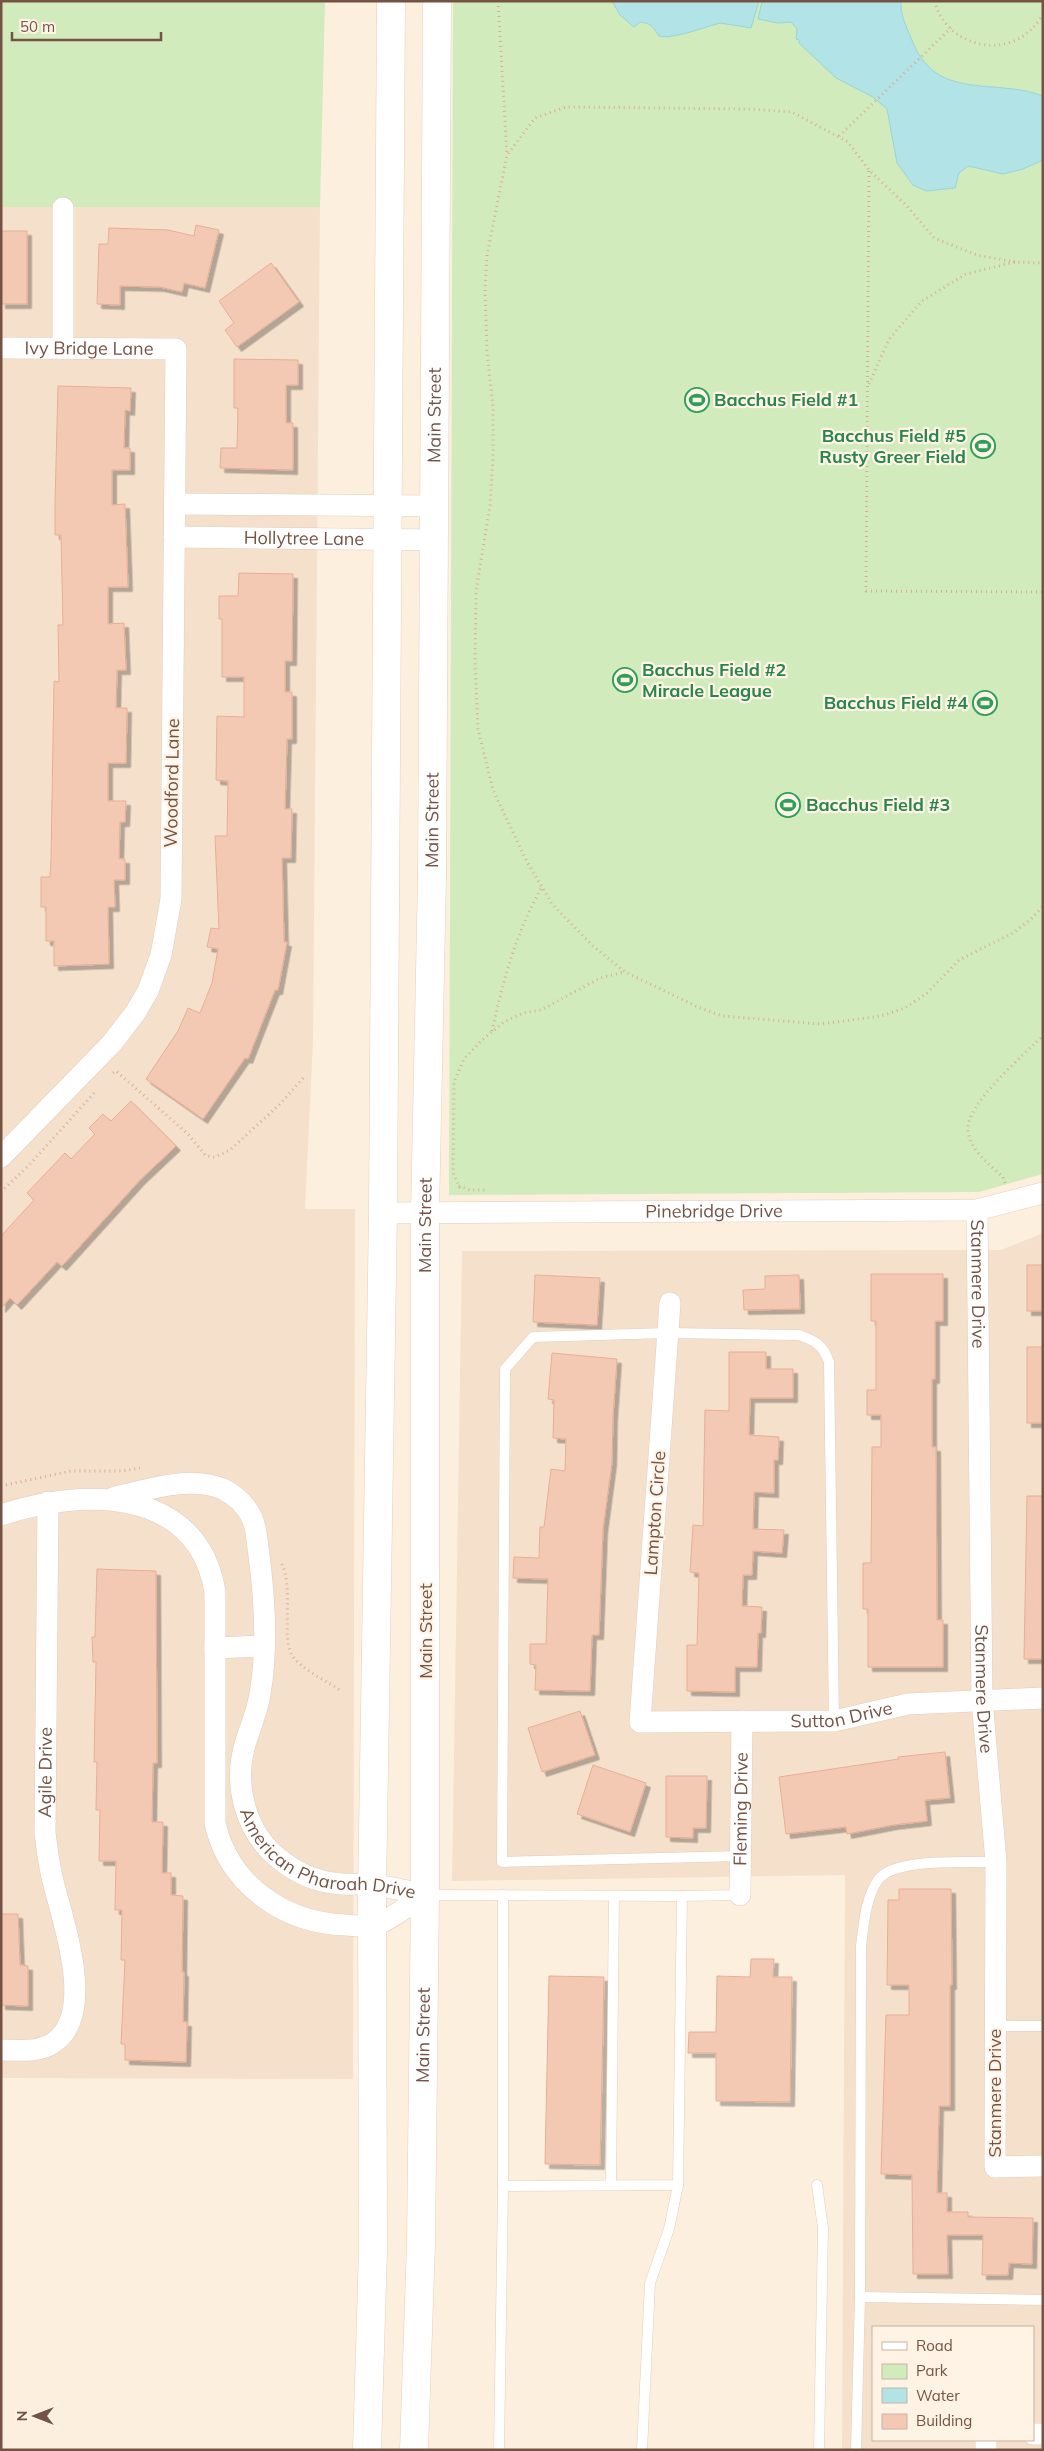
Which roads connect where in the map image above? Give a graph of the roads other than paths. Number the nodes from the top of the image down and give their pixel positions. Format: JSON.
{"nodes":[{"id":1,"x":391,"y":1,"type":"edge"},
{"id":2,"x":438,"y":1,"type":"edge"},
{"id":3,"x":64,"y":208,"type":"dead end"},
{"id":4,"x":1,"y":348,"type":"edge"},
{"id":5,"x":63,"y":348,"type":"junction"},
{"id":6,"x":176,"y":348,"type":"joint"},
{"id":7,"x":174,"y":504,"type":"junction"},
{"id":8,"x":389,"y":506,"type":"junction"},
{"id":9,"x":435,"y":506,"type":"junction"},
{"id":10,"x":174,"y":537,"type":"junction"},
{"id":11,"x":389,"y":539,"type":"junction"},
{"id":12,"x":434,"y":540,"type":"junction"},
{"id":13,"x":1,"y":1157,"type":"edge"},
{"id":14,"x":1043,"y":1193,"type":"edge"},
{"id":15,"x":977,"y":1210,"type":"junction"},
{"id":16,"x":383,"y":1213,"type":"junction"},
{"id":17,"x":425,"y":1213,"type":"junction"},
{"id":18,"x":670,"y":1303,"type":"dead end"},
{"id":19,"x":668,"y":1333,"type":"junction"},
{"id":20,"x":108,"y":1499,"type":"junction"},
{"id":21,"x":48,"y":1502,"type":"junction"},
{"id":22,"x":1,"y":1515,"type":"edge"},
{"id":23,"x":264,"y":1646,"type":"junction"},
{"id":24,"x":215,"y":1648,"type":"junction"},
{"id":25,"x":1043,"y":1698,"type":"edge"},
{"id":26,"x":982,"y":1700,"type":"junction"},
{"id":27,"x":742,"y":1721,"type":"junction"},
{"id":28,"x":834,"y":1721,"type":"junction"},
{"id":29,"x":640,"y":1722,"type":"joint"},
{"id":30,"x":741,"y":1856,"type":"junction"},
{"id":31,"x":996,"y":1862,"type":"junction"},
{"id":32,"x":373,"y":1884,"type":"junction"},
{"id":33,"x":425,"y":1895,"type":"junction"},
{"id":34,"x":503,"y":1895,"type":"junction"},
{"id":35,"x":614,"y":1896,"type":"junction"},
{"id":36,"x":682,"y":1896,"type":"junction"},
{"id":37,"x":740,"y":1896,"type":"joint"},
{"id":38,"x":373,"y":1926,"type":"junction"},
{"id":39,"x":995,"y":2026,"type":"junction"},
{"id":40,"x":1043,"y":2026,"type":"edge"},
{"id":41,"x":1,"y":2050,"type":"edge"},
{"id":42,"x":1043,"y":2166,"type":"edge"},
{"id":43,"x":612,"y":2184,"type":"junction"},
{"id":44,"x":678,"y":2185,"type":"junction"},
{"id":45,"x":817,"y":2185,"type":"dead end"},
{"id":46,"x":503,"y":2186,"type":"junction"},
{"id":47,"x":860,"y":2297,"type":"junction"},
{"id":48,"x":1043,"y":2300,"type":"edge"},
{"id":49,"x":367,"y":2450,"type":"edge"},
{"id":50,"x":414,"y":2450,"type":"edge"},
{"id":51,"x":499,"y":2450,"type":"edge"},
{"id":52,"x":642,"y":2450,"type":"edge"},
{"id":53,"x":819,"y":2450,"type":"edge"},
{"id":54,"x":856,"y":2450,"type":"edge"}],
"edges":[{"from":1,"to":8,"type":"main road"},
{"from":2,"to":9,"type":"main road","name":"Main Street"},
{"from":3,"to":5,"type":"street"},
{"from":4,"to":5,"type":"street","name":"Ivy Bridge Lane"},
{"from":5,"to":6,"type":"street","name":"Ivy Bridge Lane"},
{"from":6,"to":7,"type":"street","name":"Woodford Lane"},
{"from":7,"to":8,"type":"street","name":"Hollytree Lane"},
{"from":7,"to":10,"type":"street","name":"Woodford Lane"},
{"from":8,"to":9,"type":"street","name":"Hollytree Lane"},
{"from":8,"to":11,"type":"main road"},
{"from":9,"to":12,"type":"main road","name":"Main Street"},
{"from":10,"to":11,"type":"street","name":"Hollytree Lane"},
{"from":10,"to":13,"type":"street","name":"Woodford Lane"},
{"from":11,"to":12,"type":"street","name":"Hollytree Lane"},
{"from":11,"to":16,"type":"main road"},
{"from":12,"to":17,"type":"main road","name":"Main Street"},
{"from":14,"to":15,"type":"street","name":"Pinebridge Drive"},
{"from":15,"to":17,"type":"street","name":"Pinebridge Drive"},
{"from":15,"to":26,"type":"street","name":"Stanmere Drive"},
{"from":16,"to":17,"type":"street","name":"Pinebridge Drive"},
{"from":16,"to":32,"type":"main road"},
{"from":17,"to":33,"type":"main road","name":"Main Street"},
{"from":18,"to":19,"type":"street","name":"Lampton Circle"},
{"from":19,"to":28,"type":"lane"},
{"from":19,"to":29,"type":"street","name":"Lampton Circle"},
{"from":19,"to":30,"type":"lane"},
{"from":20,"to":21,"type":"street","name":"American Pharoah Drive"},
{"from":20,"to":23,"type":"street","name":"American Pharoah Drive"},
{"from":20,"to":24,"type":"street","name":"American Pharoah Drive"},
{"from":21,"to":22,"type":"street","name":"American Pharoah Drive"},
{"from":21,"to":41,"type":"street","name":"Agile Drive"},
{"from":23,"to":24,"type":"street"},
{"from":23,"to":32,"type":"street","name":"American Pharoah Drive"},
{"from":24,"to":38,"type":"street","name":"American Pharoah Drive"},
{"from":25,"to":26,"type":"street","name":"Sutton Drive"},
{"from":26,"to":28,"type":"street","name":"Sutton Drive"},
{"from":26,"to":31,"type":"street","name":"Stanmere Drive"},
{"from":27,"to":28,"type":"street","name":"Sutton Drive"},
{"from":27,"to":29,"type":"street","name":"Sutton Drive"},
{"from":27,"to":30,"type":"street","name":"Fleming Drive"},
{"from":30,"to":37,"type":"street","name":"Fleming Drive"},
{"from":31,"to":39,"type":"street","name":"Stanmere Drive"},
{"from":31,"to":47,"type":"lane"},
{"from":32,"to":33,"type":"street","name":"American Pharoah Drive"},
{"from":32,"to":38,"type":"main road"},
{"from":33,"to":34,"type":"lane"},
{"from":33,"to":38,"type":"street","name":"American Pharoah Drive"},
{"from":33,"to":50,"type":"main road","name":"Main Street"},
{"from":34,"to":35,"type":"lane"},
{"from":34,"to":46,"type":"lane"},
{"from":35,"to":36,"type":"lane"},
{"from":35,"to":43,"type":"lane"},
{"from":36,"to":37,"type":"lane"},
{"from":36,"to":44,"type":"lane"},
{"from":38,"to":49,"type":"main road"},
{"from":39,"to":40,"type":"lane"},
{"from":39,"to":42,"type":"street","name":"Stanmere Drive"},
{"from":43,"to":44,"type":"lane"},
{"from":43,"to":46,"type":"lane"},
{"from":44,"to":52,"type":"lane"},
{"from":45,"to":53,"type":"lane"},
{"from":46,"to":51,"type":"lane"},
{"from":47,"to":48,"type":"lane"},
{"from":47,"to":54,"type":"lane"}]}
